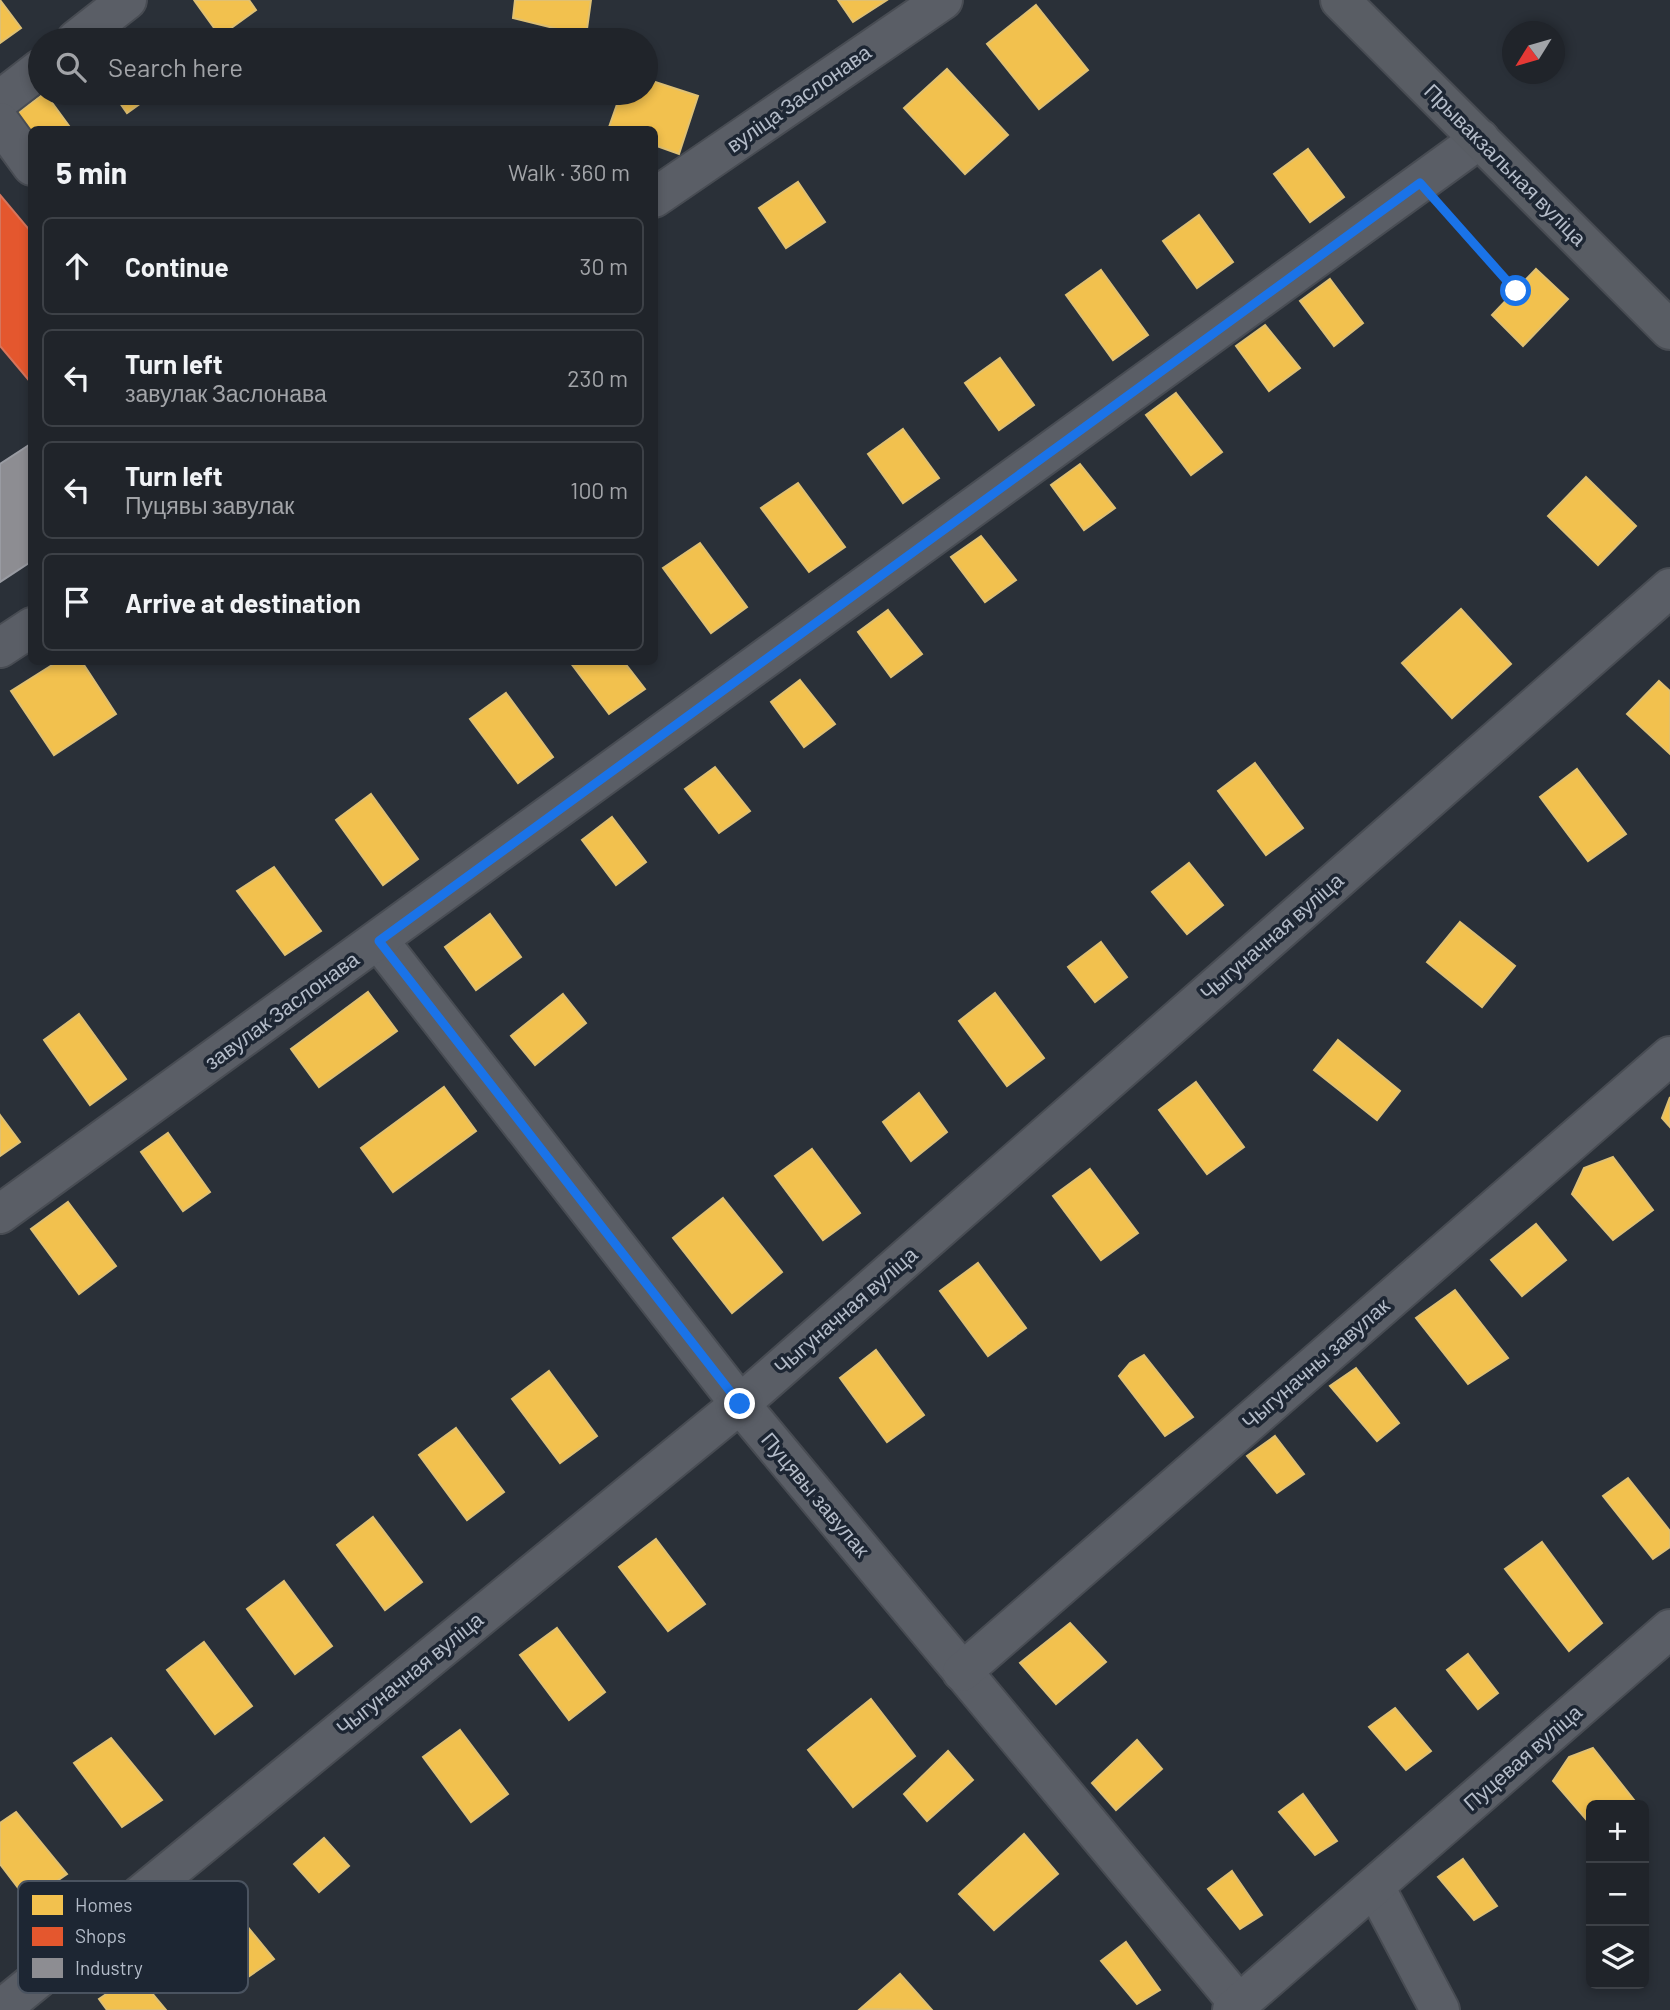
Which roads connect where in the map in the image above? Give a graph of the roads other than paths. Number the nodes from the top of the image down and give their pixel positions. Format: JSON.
{"nodes":[{"id":1,"x":127,"y":0,"type":"edge"},
{"id":2,"x":943,"y":0,"type":"edge"},
{"id":3,"x":1340,"y":0,"type":"edge"},
{"id":4,"x":91,"y":28,"type":"edge"},
{"id":5,"x":28,"y":78,"type":"edge"},
{"id":6,"x":0,"y":100,"type":"edge"},
{"id":7,"x":0,"y":122,"type":"edge"},
{"id":8,"x":1480,"y":139,"type":"junction"},
{"id":9,"x":28,"y":160,"type":"edge"},
{"id":10,"x":658,"y":195,"type":"edge"},
{"id":11,"x":1670,"y":330,"type":"edge"},
{"id":12,"x":1670,"y":588,"type":"edge"},
{"id":13,"x":28,"y":630,"type":"edge"},
{"id":14,"x":0,"y":648,"type":"edge"},
{"id":15,"x":379,"y":941,"type":"junction"},
{"id":16,"x":1670,"y":1056,"type":"edge"},
{"id":17,"x":0,"y":1214,"type":"edge"},
{"id":18,"x":740,"y":1404,"type":"junction"},
{"id":19,"x":1670,"y":1629,"type":"edge"},
{"id":20,"x":962,"y":1672,"type":"junction"},
{"id":21,"x":158,"y":1881,"type":"edge"},
{"id":22,"x":1375,"y":1887,"type":"junction"},
{"id":23,"x":21,"y":1993,"type":"edge"},
{"id":24,"x":1235,"y":2007,"type":"edge"},
{"id":25,"x":0,"y":2010,"type":"edge"},
{"id":26,"x":1440,"y":2010,"type":"edge"}],
"edges":[{"from":1,"to":4,"type":"street"},
{"from":2,"to":10,"type":"street","name":"вуліца Заслонава"},
{"from":3,"to":8,"type":"main road","name":"Прывакзальная вуліца"},
{"from":5,"to":6,"type":"street"},
{"from":7,"to":9,"type":"street"},
{"from":8,"to":11,"type":"main road","name":"Прывакзальная вуліца"},
{"from":8,"to":15,"type":"street","name":"завулак Заслонава"},
{"from":12,"to":18,"type":"street","name":"Чыгуначная вуліца"},
{"from":13,"to":14,"type":"street"},
{"from":15,"to":17,"type":"street","name":"завулак Заслонава"},
{"from":15,"to":18,"type":"street","name":"Пуцявы завулак"},
{"from":16,"to":20,"type":"street","name":"Чыгуначны завулак"},
{"from":18,"to":20,"type":"street","name":"Пуцявы завулак"},
{"from":18,"to":21,"type":"street","name":"Чыгуначная вуліца"},
{"from":19,"to":22,"type":"street","name":"Пуцевая вуліца"},
{"from":20,"to":24,"type":"street","name":"Пуцявы завулак"},
{"from":22,"to":24,"type":"street","name":"Пуцевая вуліца"},
{"from":22,"to":26,"type":"street"},
{"from":23,"to":25,"type":"street","name":"Чыгуначная вуліца"}]}
